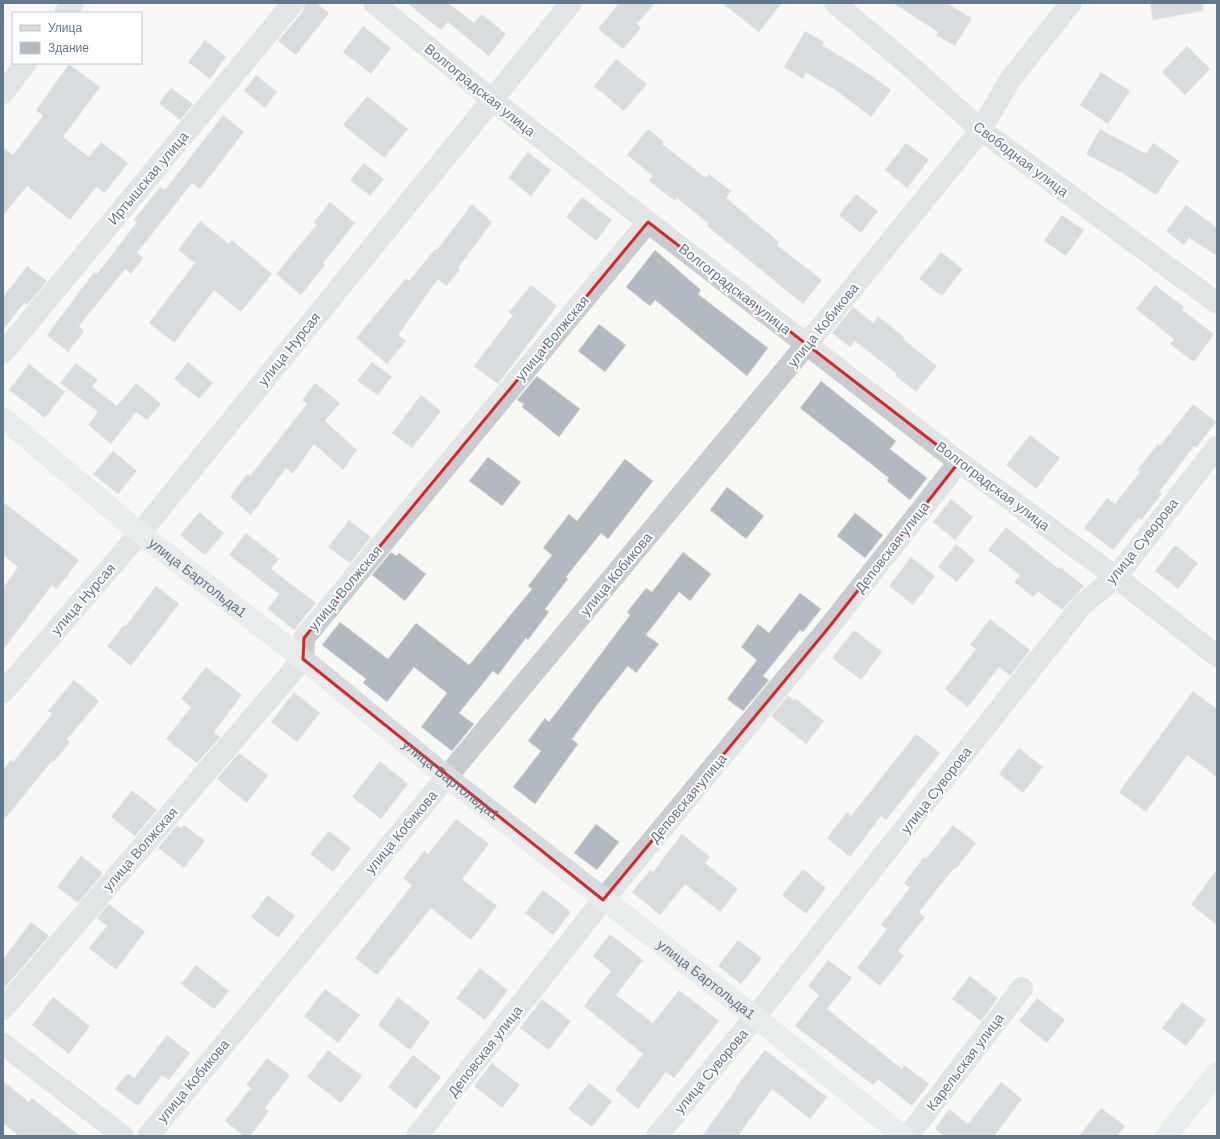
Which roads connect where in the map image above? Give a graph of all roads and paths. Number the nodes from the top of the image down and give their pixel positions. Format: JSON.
{"nodes":[{"id":1,"x":73,"y":3,"type":"edge"},
{"id":2,"x":293,"y":3,"type":"edge"},
{"id":3,"x":374,"y":3,"type":"edge"},
{"id":4,"x":571,"y":3,"type":"edge"},
{"id":5,"x":834,"y":3,"type":"edge"},
{"id":6,"x":1072,"y":3,"type":"edge"},
{"id":7,"x":66,"y":12,"type":"edge"},
{"id":8,"x":25,"y":64,"type":"edge"},
{"id":9,"x":3,"y":93,"type":"edge"},
{"id":10,"x":491,"y":100,"type":"junction"},
{"id":11,"x":981,"y":130,"type":"junction"},
{"id":12,"x":648,"y":222,"type":"junction"},
{"id":13,"x":1217,"y":303,"type":"edge"},
{"id":14,"x":807,"y":344,"type":"junction"},
{"id":15,"x":3,"y":353,"type":"edge"},
{"id":16,"x":3,"y":418,"type":"edge"},
{"id":17,"x":1217,"y":447,"type":"edge"},
{"id":18,"x":959,"y":462,"type":"junction"},
{"id":19,"x":140,"y":534,"type":"junction"},
{"id":20,"x":1116,"y":577,"type":"junction"},
{"id":21,"x":1217,"y":656,"type":"edge"},
{"id":22,"x":304,"y":659,"type":"junction"},
{"id":23,"x":3,"y":692,"type":"edge"},
{"id":24,"x":447,"y":777,"type":"junction"},
{"id":25,"x":603,"y":900,"type":"junction"},
{"id":26,"x":1022,"y":988,"type":"dead end"},
{"id":27,"x":3,"y":1009,"type":"edge"},
{"id":28,"x":755,"y":1017,"type":"junction"},
{"id":29,"x":3,"y":1044,"type":"edge"},
{"id":30,"x":1217,"y":1073,"type":"edge"},
{"id":31,"x":123,"y":1136,"type":"edge"},
{"id":32,"x":148,"y":1136,"type":"edge"},
{"id":33,"x":418,"y":1136,"type":"edge"},
{"id":34,"x":656,"y":1136,"type":"edge"},
{"id":35,"x":903,"y":1136,"type":"edge"},
{"id":36,"x":908,"y":1136,"type":"edge"},
{"id":37,"x":1166,"y":1136,"type":"edge"}],
"edges":[{"from":1,"to":7,"type":"street"},
{"from":2,"to":15,"type":"street","name":"Иртышская улица"},
{"from":3,"to":10,"type":"street","name":"Волгоградская улица"},
{"from":4,"to":10,"type":"street","name":"улица Нурсая"},
{"from":5,"to":11,"type":"street","name":"Свободная улица"},
{"from":6,"to":11,"type":"street","name":"улица Кобикова"},
{"from":8,"to":9,"type":"street"},
{"from":10,"to":12,"type":"street","name":"Волгоградская улица"},
{"from":10,"to":19,"type":"street","name":"улица Нурсая"},
{"from":11,"to":13,"type":"street","name":"Свободная улица"},
{"from":11,"to":14,"type":"street","name":"улица Кобикова"},
{"from":12,"to":14,"type":"street","name":"Волгоградская улица"},
{"from":12,"to":22,"type":"street","name":"улица Волжская"},
{"from":14,"to":18,"type":"street","name":"Волгоградская улица"},
{"from":14,"to":24,"type":"street","name":"улица Кобикова"},
{"from":16,"to":19,"type":"street","name":"улица Бартольда1"},
{"from":17,"to":20,"type":"street","name":"улица Суворова"},
{"from":18,"to":20,"type":"street","name":"Волгоградская улица"},
{"from":18,"to":25,"type":"street","name":"Деповская улица"},
{"from":19,"to":22,"type":"street","name":"улица Бартольда1"},
{"from":19,"to":23,"type":"street","name":"улица Нурсая"},
{"from":20,"to":21,"type":"street","name":"Волгоградская улица"},
{"from":20,"to":28,"type":"street","name":"улица Суворова"},
{"from":22,"to":24,"type":"street","name":"улица Бартольда1"},
{"from":22,"to":27,"type":"street","name":"улица Волжская"},
{"from":24,"to":25,"type":"street","name":"улица Бартольда1"},
{"from":24,"to":32,"type":"street","name":"улица Кобикова"},
{"from":25,"to":28,"type":"street","name":"улица Бартольда1"},
{"from":25,"to":33,"type":"street","name":"Деповская улица"},
{"from":26,"to":36,"type":"street","name":"Карельская улица"},
{"from":28,"to":34,"type":"street","name":"улица Суворова"},
{"from":28,"to":35,"type":"street","name":"улица Бартольда1"},
{"from":29,"to":31,"type":"street"},
{"from":30,"to":37,"type":"street"}]}
